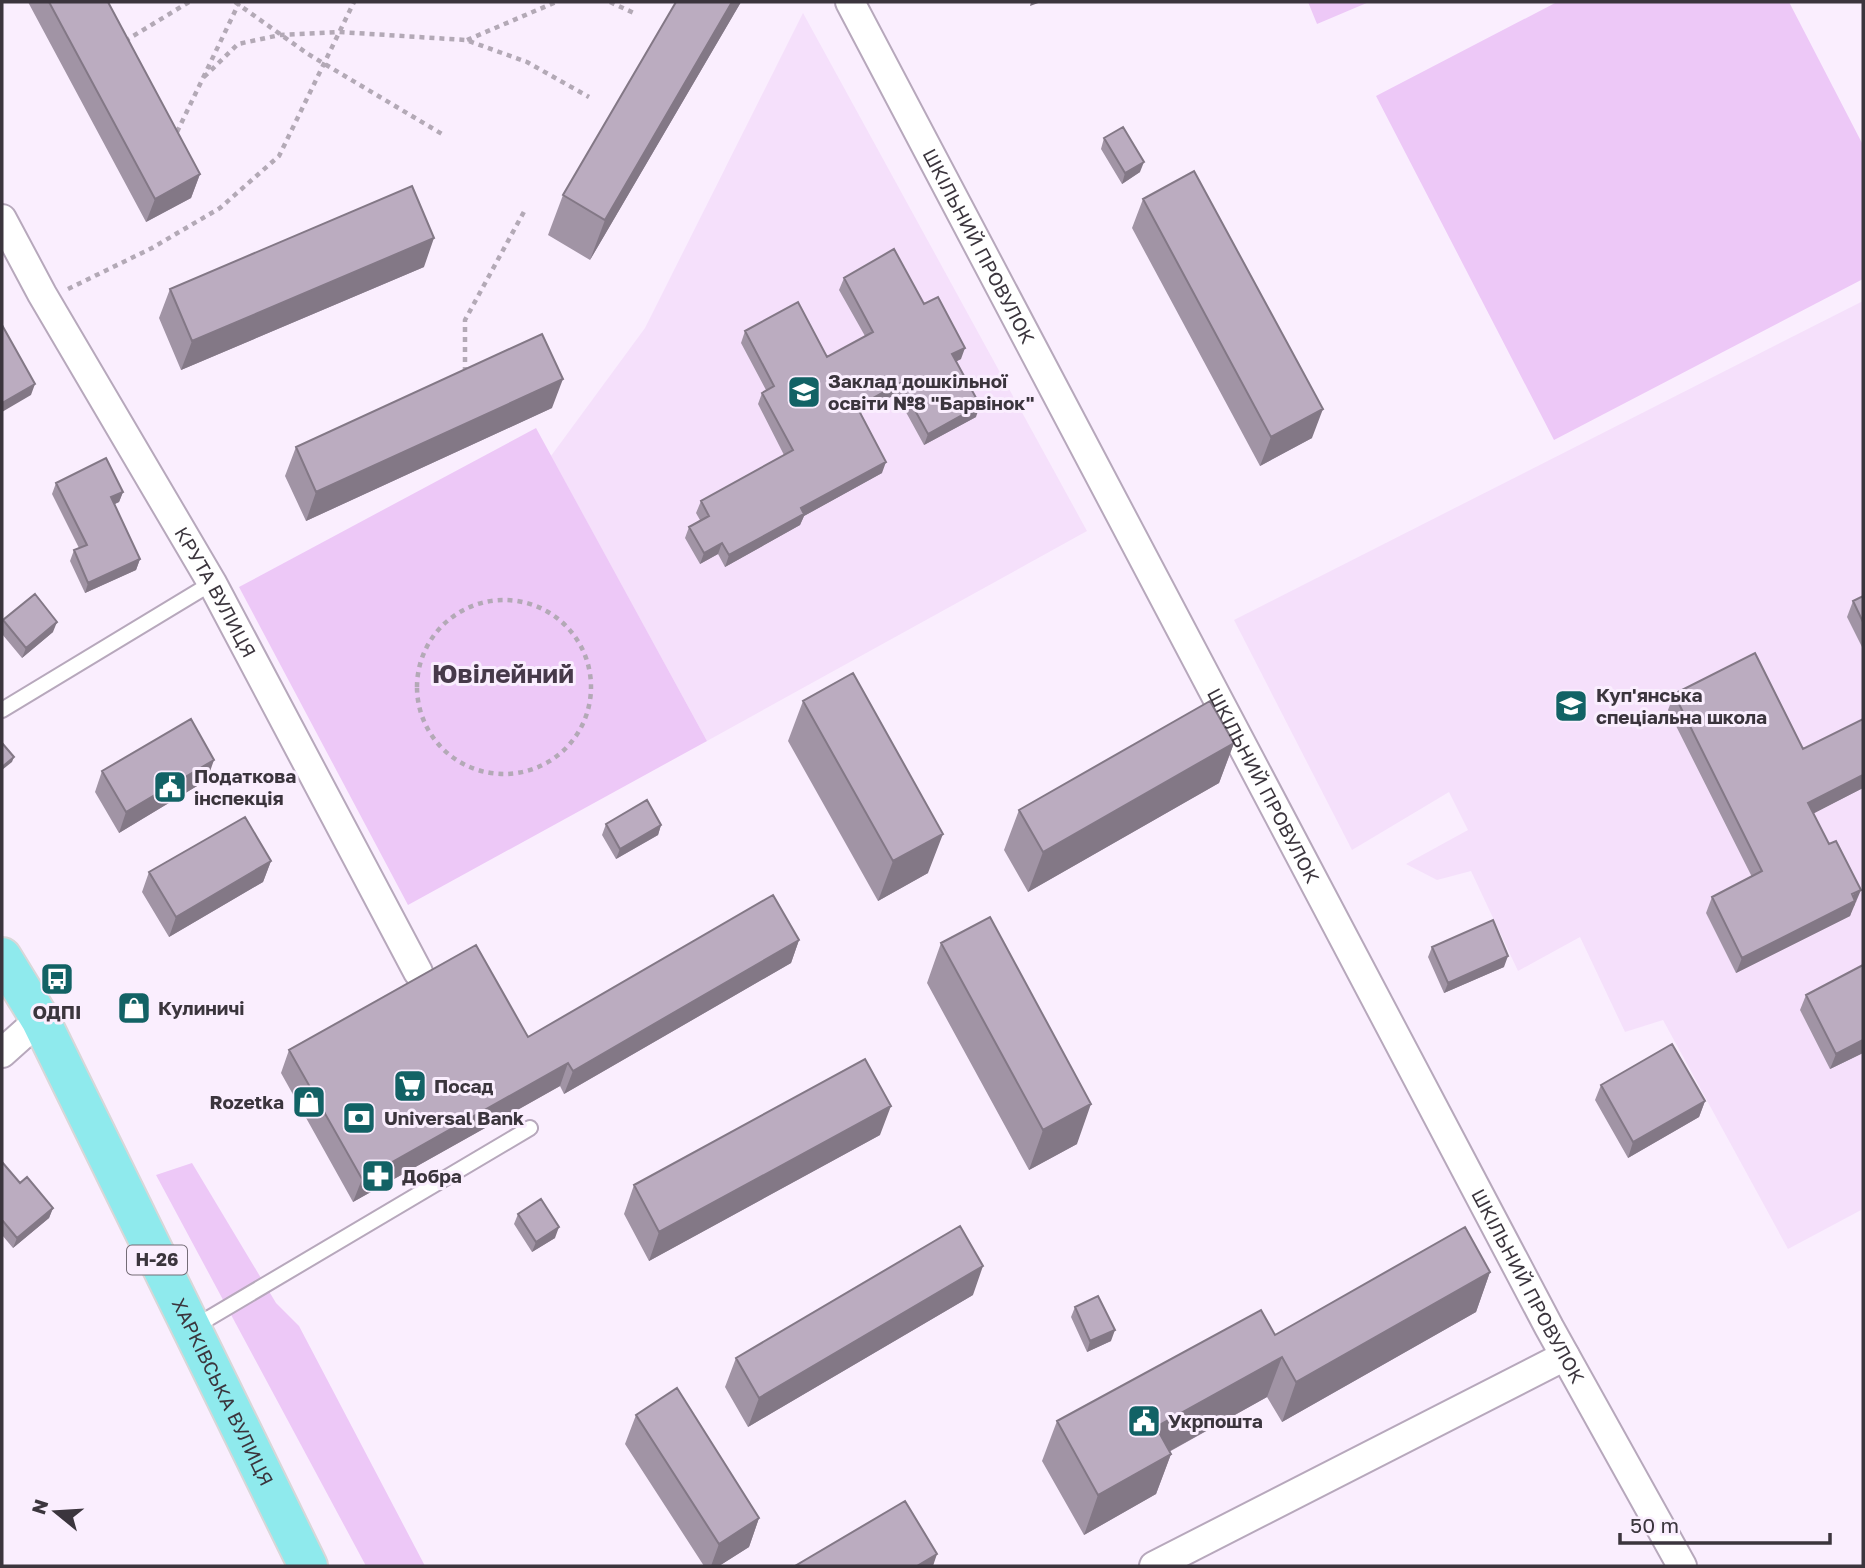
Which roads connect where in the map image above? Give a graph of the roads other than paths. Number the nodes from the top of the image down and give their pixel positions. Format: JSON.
{"nodes":[{"id":1,"x":850,"y":2,"type":"edge"},
{"id":2,"x":2,"y":219,"type":"edge"},
{"id":3,"x":212,"y":583,"type":"junction"},
{"id":4,"x":2,"y":710,"type":"edge"},
{"id":5,"x":2,"y":957,"type":"edge"},
{"id":6,"x":418,"y":972,"type":"dead end"},
{"id":7,"x":40,"y":1019,"type":"junction"},
{"id":8,"x":2,"y":1053,"type":"edge"},
{"id":9,"x":530,"y":1128,"type":"dead end"},
{"id":10,"x":190,"y":1329,"type":"junction"},
{"id":11,"x":1565,"y":1356,"type":"junction"},
{"id":12,"x":306,"y":1565,"type":"edge"},
{"id":13,"x":1154,"y":1566,"type":"edge"},
{"id":14,"x":1682,"y":1566,"type":"edge"}],
"edges":[{"from":1,"to":11,"type":"street","name":"ШКІЛЬНИЙ ПРОВУЛОК"},
{"from":2,"to":3,"type":"street","name":"КРУТА ВУЛИЦЯ"},
{"from":3,"to":4,"type":"lane"},
{"from":3,"to":6,"type":"street","name":"КРУТА ВУЛИЦЯ"},
{"from":5,"to":7,"type":"main road","name":"ХАРКІВСЬКА ВУЛИЦЯ","number":"Н-26"},
{"from":7,"to":8,"type":"street"},
{"from":7,"to":10,"type":"main road","name":"ХАРКІВСЬКА ВУЛИЦЯ","number":"Н-26"},
{"from":9,"to":10,"type":"lane"},
{"from":10,"to":12,"type":"main road","name":"ХАРКІВСЬКА ВУЛИЦЯ","number":"Н-26"},
{"from":11,"to":13,"type":"street"},
{"from":11,"to":14,"type":"street","name":"ШКІЛЬНИЙ ПРОВУЛОК"}]}
